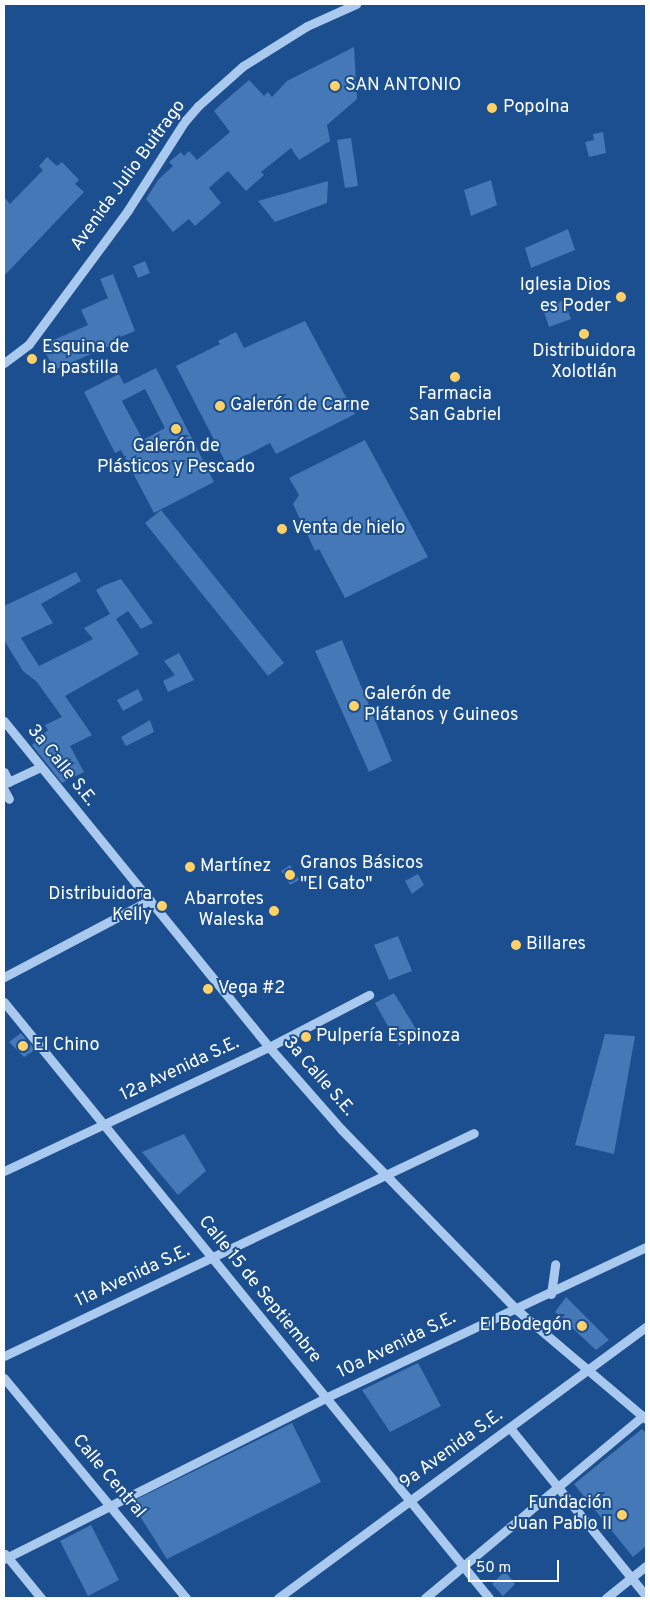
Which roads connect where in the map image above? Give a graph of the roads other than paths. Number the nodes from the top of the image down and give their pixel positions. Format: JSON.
{"nodes":[{"id":1,"x":356,"y":4,"type":"edge"},
{"id":2,"x":4,"y":363,"type":"edge"},
{"id":3,"x":4,"y":721,"type":"edge"},
{"id":4,"x":40,"y":767,"type":"junction"},
{"id":5,"x":4,"y":772,"type":"edge"},
{"id":6,"x":6,"y":783,"type":"edge"},
{"id":7,"x":4,"y":790,"type":"edge"},
{"id":8,"x":9,"y":799,"type":"dead end"},
{"id":9,"x":150,"y":900,"type":"junction"},
{"id":10,"x":4,"y":977,"type":"edge"},
{"id":11,"x":369,"y":996,"type":"dead end"},
{"id":12,"x":4,"y":1002,"type":"edge"},
{"id":13,"x":270,"y":1046,"type":"junction"},
{"id":14,"x":102,"y":1124,"type":"junction"},
{"id":15,"x":474,"y":1132,"type":"dead end"},
{"id":16,"x":4,"y":1170,"type":"edge"},
{"id":17,"x":384,"y":1174,"type":"junction"},
{"id":18,"x":646,"y":1247,"type":"edge"},
{"id":19,"x":212,"y":1258,"type":"junction"},
{"id":20,"x":555,"y":1264,"type":"dead end"},
{"id":21,"x":551,"y":1294,"type":"junction"},
{"id":22,"x":517,"y":1310,"type":"junction"},
{"id":23,"x":646,"y":1328,"type":"edge"},
{"id":24,"x":4,"y":1356,"type":"edge"},
{"id":25,"x":589,"y":1370,"type":"junction"},
{"id":26,"x":4,"y":1378,"type":"edge"},
{"id":27,"x":325,"y":1398,"type":"junction"},
{"id":28,"x":644,"y":1417,"type":"edge"},
{"id":29,"x":510,"y":1428,"type":"junction"},
{"id":30,"x":557,"y":1486,"type":"junction"},
{"id":31,"x":408,"y":1502,"type":"junction"},
{"id":32,"x":111,"y":1506,"type":"junction"},
{"id":33,"x":5,"y":1556,"type":"edge"},
{"id":34,"x":463,"y":1566,"type":"junction"},
{"id":35,"x":646,"y":1566,"type":"edge"},
{"id":36,"x":631,"y":1578,"type":"junction"},
{"id":37,"x":646,"y":1596,"type":"edge"},
{"id":38,"x":41,"y":1598,"type":"edge"},
{"id":39,"x":186,"y":1598,"type":"edge"},
{"id":40,"x":278,"y":1598,"type":"edge"},
{"id":41,"x":425,"y":1598,"type":"edge"},
{"id":42,"x":489,"y":1598,"type":"edge"},
{"id":43,"x":606,"y":1598,"type":"edge"}],
"edges":[{"from":1,"to":2,"type":"street","name":"Avenida Julio Buitrago"},
{"from":3,"to":4,"type":"street","name":"3a Calle S.E."},
{"from":4,"to":6,"type":"street"},
{"from":4,"to":9,"type":"street","name":"3a Calle S.E."},
{"from":5,"to":6,"type":"street"},
{"from":7,"to":8,"type":"street"},
{"from":9,"to":10,"type":"street"},
{"from":9,"to":13,"type":"street","name":"3a Calle S.E."},
{"from":11,"to":13,"type":"street","name":"12a Avenida S.E."},
{"from":12,"to":14,"type":"street","name":"Calle 15 de Septiembre"},
{"from":13,"to":14,"type":"street","name":"12a Avenida S.E."},
{"from":13,"to":17,"type":"street","name":"3a Calle S.E."},
{"from":14,"to":16,"type":"street","name":"12a Avenida S.E."},
{"from":14,"to":19,"type":"street","name":"Calle 15 de Septiembre"},
{"from":15,"to":17,"type":"street","name":"11a Avenida S.E."},
{"from":17,"to":19,"type":"street","name":"11a Avenida S.E."},
{"from":17,"to":22,"type":"street","name":"3a Calle S.E."},
{"from":18,"to":21,"type":"street","name":"10a Avenida S.E."},
{"from":19,"to":24,"type":"street","name":"11a Avenida S.E."},
{"from":19,"to":27,"type":"street","name":"Calle 15 de Septiembre"},
{"from":20,"to":21,"type":"street"},
{"from":21,"to":22,"type":"street","name":"10a Avenida S.E."},
{"from":22,"to":25,"type":"street","name":"3a Calle S.E."},
{"from":22,"to":27,"type":"street","name":"10a Avenida S.E."},
{"from":23,"to":25,"type":"street","name":"9a Avenida S.E."},
{"from":25,"to":28,"type":"street","name":"3a Calle S.E."},
{"from":25,"to":29,"type":"street","name":"9a Avenida S.E."},
{"from":26,"to":32,"type":"street","name":"Calle Central"},
{"from":27,"to":31,"type":"street","name":"Calle 15 de Septiembre"},
{"from":27,"to":32,"type":"street","name":"10a Avenida S.E."},
{"from":28,"to":30,"type":"street"},
{"from":29,"to":30,"type":"street"},
{"from":29,"to":31,"type":"street","name":"9a Avenida S.E."},
{"from":30,"to":34,"type":"street"},
{"from":30,"to":36,"type":"street"},
{"from":31,"to":34,"type":"street","name":"Calle 15 de Septiembre"},
{"from":31,"to":40,"type":"street","name":"9a Avenida S.E."},
{"from":32,"to":33,"type":"street","name":"10a Avenida S.E."},
{"from":32,"to":39,"type":"street","name":"Calle Central"},
{"from":33,"to":38,"type":"street"},
{"from":34,"to":41,"type":"street"},
{"from":34,"to":42,"type":"street","name":"Calle 15 de Septiembre"},
{"from":35,"to":36,"type":"street"},
{"from":36,"to":37,"type":"street"},
{"from":36,"to":43,"type":"street"}]}
